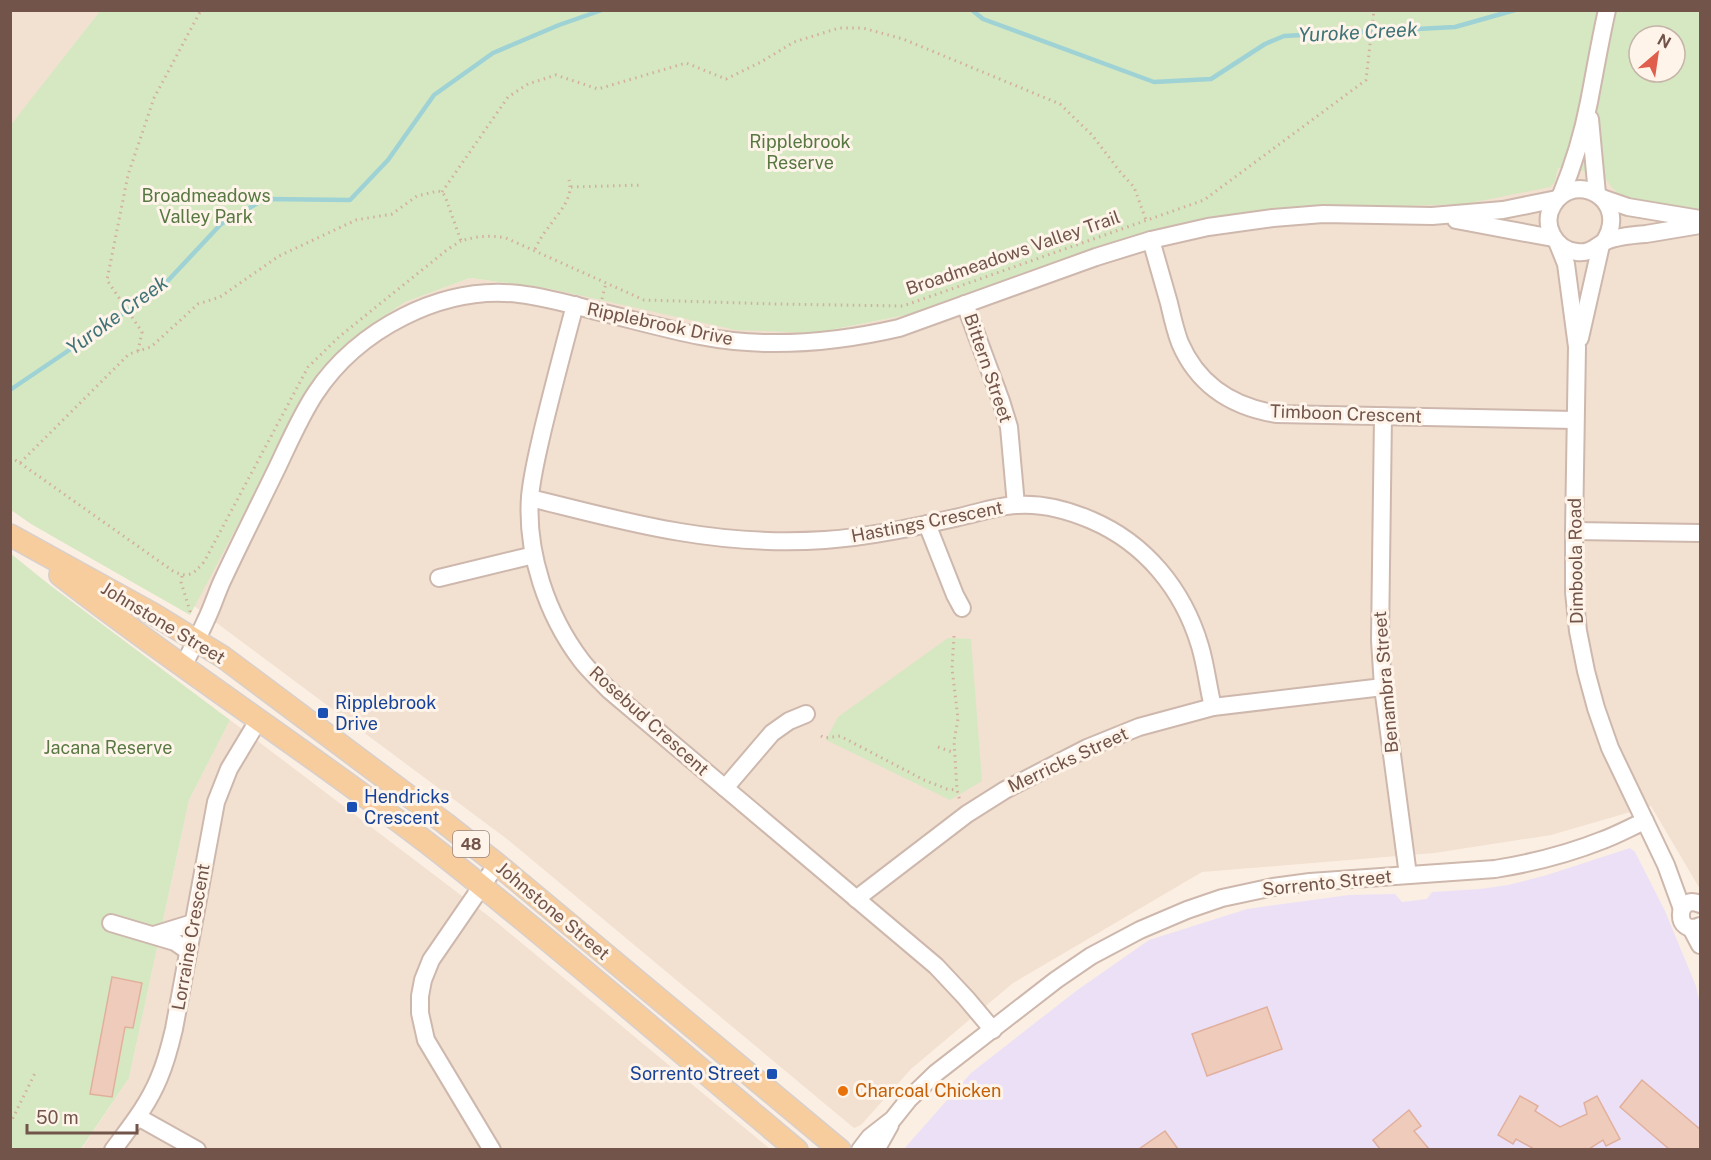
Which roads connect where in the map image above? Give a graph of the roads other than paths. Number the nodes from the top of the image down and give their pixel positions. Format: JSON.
{"nodes":[{"id":1,"x":1607,"y":10,"type":"edge"},
{"id":2,"x":1589,"y":104,"type":"junction"},
{"id":3,"x":1599,"y":196,"type":"junction"},
{"id":4,"x":1559,"y":197,"type":"junction"},
{"id":5,"x":1432,"y":216,"type":"junction"},
{"id":6,"x":1701,"y":219,"type":"edge"},
{"id":7,"x":1701,"y":225,"type":"edge"},
{"id":8,"x":1151,"y":240,"type":"junction"},
{"id":9,"x":1556,"y":241,"type":"junction"},
{"id":10,"x":1602,"y":243,"type":"junction"},
{"id":11,"x":965,"y":304,"type":"junction"},
{"id":12,"x":575,"y":305,"type":"junction"},
{"id":13,"x":1577,"y":347,"type":"junction"},
{"id":14,"x":1383,"y":416,"type":"junction"},
{"id":15,"x":1575,"y":420,"type":"junction"},
{"id":16,"x":530,"y":498,"type":"junction"},
{"id":17,"x":1016,"y":505,"type":"junction"},
{"id":18,"x":927,"y":524,"type":"junction"},
{"id":19,"x":1574,"y":531,"type":"junction"},
{"id":20,"x":1701,"y":533,"type":"edge"},
{"id":21,"x":10,"y":536,"type":"edge"},
{"id":22,"x":534,"y":555,"type":"junction"},
{"id":23,"x":439,"y":578,"type":"dead end"},
{"id":24,"x":962,"y":608,"type":"dead end"},
{"id":25,"x":196,"y":641,"type":"junction"},
{"id":26,"x":183,"y":666,"type":"junction"},
{"id":27,"x":1383,"y":687,"type":"junction"},
{"id":28,"x":1213,"y":707,"type":"junction"},
{"id":29,"x":806,"y":714,"type":"dead end"},
{"id":30,"x":259,"y":719,"type":"junction"},
{"id":31,"x":725,"y":788,"type":"junction"},
{"id":32,"x":1645,"y":821,"type":"junction"},
{"id":33,"x":497,"y":864,"type":"junction"},
{"id":34,"x":1408,"y":875,"type":"junction"},
{"id":35,"x":482,"y":886,"type":"junction"},
{"id":36,"x":856,"y":899,"type":"junction"},
{"id":37,"x":1693,"y":905,"type":"edge"},
{"id":38,"x":111,"y":923,"type":"dead end"},
{"id":39,"x":193,"y":923,"type":"junction"},
{"id":40,"x":1696,"y":927,"type":"edge"},
{"id":41,"x":154,"y":935,"type":"junction"},
{"id":42,"x":1701,"y":945,"type":"edge"},
{"id":43,"x":188,"y":951,"type":"junction"},
{"id":44,"x":993,"y":1030,"type":"junction"},
{"id":45,"x":138,"y":1117,"type":"junction"},
{"id":46,"x":893,"y":1119,"type":"junction"},
{"id":47,"x":113,"y":1149,"type":"edge"},
{"id":48,"x":197,"y":1149,"type":"edge"},
{"id":49,"x":492,"y":1149,"type":"edge"},
{"id":50,"x":797,"y":1149,"type":"edge"},
{"id":51,"x":840,"y":1149,"type":"edge"},
{"id":52,"x":860,"y":1149,"type":"edge"},
{"id":53,"x":876,"y":1149,"type":"edge"}],
"edges":[{"from":1,"to":2,"type":"street"},
{"from":2,"to":3,"type":"street"},
{"from":2,"to":4,"type":"street"},
{"from":3,"to":4,"type":"street"},
{"from":3,"to":6,"type":"street"},
{"from":3,"to":10,"type":"street"},
{"from":4,"to":5,"type":"street","name":"Ripplebrook Drive"},
{"from":4,"to":9,"type":"street"},
{"from":5,"to":8,"type":"street","name":"Ripplebrook Drive"},
{"from":5,"to":9,"type":"street","name":"Ripplebrook Drive"},
{"from":7,"to":10,"type":"street"},
{"from":8,"to":11,"type":"street","name":"Ripplebrook Drive"},
{"from":8,"to":14,"type":"street","name":"Timboon Crescent"},
{"from":9,"to":10,"type":"street"},
{"from":9,"to":13,"type":"street","name":"Dimboola Road"},
{"from":10,"to":13,"type":"street","name":"Dimboola Road"},
{"from":11,"to":12,"type":"street","name":"Ripplebrook Drive"},
{"from":11,"to":17,"type":"street","name":"Bittern Street"},
{"from":12,"to":16,"type":"street","name":"Rosebud Crescent"},
{"from":12,"to":25,"type":"street","name":"Ripplebrook Drive"},
{"from":13,"to":15,"type":"street","name":"Dimboola Road"},
{"from":14,"to":15,"type":"street","name":"Timboon Crescent"},
{"from":14,"to":27,"type":"street","name":"Benambra Street"},
{"from":15,"to":19,"type":"street","name":"Dimboola Road"},
{"from":16,"to":18,"type":"street","name":"Hastings Crescent"},
{"from":16,"to":22,"type":"street","name":"Rosebud Crescent"},
{"from":17,"to":18,"type":"street","name":"Hastings Crescent"},
{"from":17,"to":28,"type":"street","name":"Hastings Crescent"},
{"from":18,"to":24,"type":"street"},
{"from":19,"to":20,"type":"street"},
{"from":19,"to":32,"type":"street","name":"Dimboola Road"},
{"from":21,"to":25,"type":"main road","name":"Johnstone Street","number":"48"},
{"from":21,"to":26,"type":"main road","name":"Johnstone Street","number":"48"},
{"from":22,"to":23,"type":"street"},
{"from":22,"to":31,"type":"street","name":"Rosebud Crescent"},
{"from":25,"to":26,"type":"street","name":"Ripplebrook Drive"},
{"from":25,"to":33,"type":"main road","name":"Johnstone Street","number":"48"},
{"from":26,"to":30,"type":"main road","name":"Johnstone Street","number":"48"},
{"from":27,"to":28,"type":"street","name":"Merricks Street"},
{"from":27,"to":34,"type":"street","name":"Benambra Street"},
{"from":28,"to":36,"type":"street","name":"Merricks Street"},
{"from":29,"to":31,"type":"street"},
{"from":30,"to":35,"type":"main road","name":"Johnstone Street","number":"48"},
{"from":30,"to":39,"type":"street","name":"Lorraine Crescent"},
{"from":31,"to":36,"type":"street","name":"Rosebud Crescent"},
{"from":32,"to":34,"type":"street","name":"Sorrento Street"},
{"from":32,"to":37,"type":"street","name":"Dimboola Road"},
{"from":33,"to":35,"type":"street"},
{"from":33,"to":51,"type":"main road","name":"Johnstone Street","number":"48"},
{"from":34,"to":44,"type":"street","name":"Sorrento Street"},
{"from":35,"to":49,"type":"street"},
{"from":35,"to":50,"type":"main road","name":"Johnstone Street","number":"48"},
{"from":36,"to":44,"type":"street","name":"Rosebud Crescent"},
{"from":37,"to":40,"type":"street","name":"Dimboola Road"},
{"from":38,"to":41,"type":"street"},
{"from":39,"to":41,"type":"street"},
{"from":39,"to":43,"type":"street","name":"Lorraine Crescent"},
{"from":40,"to":42,"type":"street"},
{"from":41,"to":43,"type":"street"},
{"from":43,"to":45,"type":"street","name":"Lorraine Crescent"},
{"from":44,"to":46,"type":"street","name":"Sorrento Street"},
{"from":45,"to":47,"type":"street","name":"Lorraine Crescent"},
{"from":45,"to":48,"type":"street"},
{"from":46,"to":52,"type":"street","name":"Sorrento Street"},
{"from":46,"to":53,"type":"street","name":"Sorrento Street"}]}
